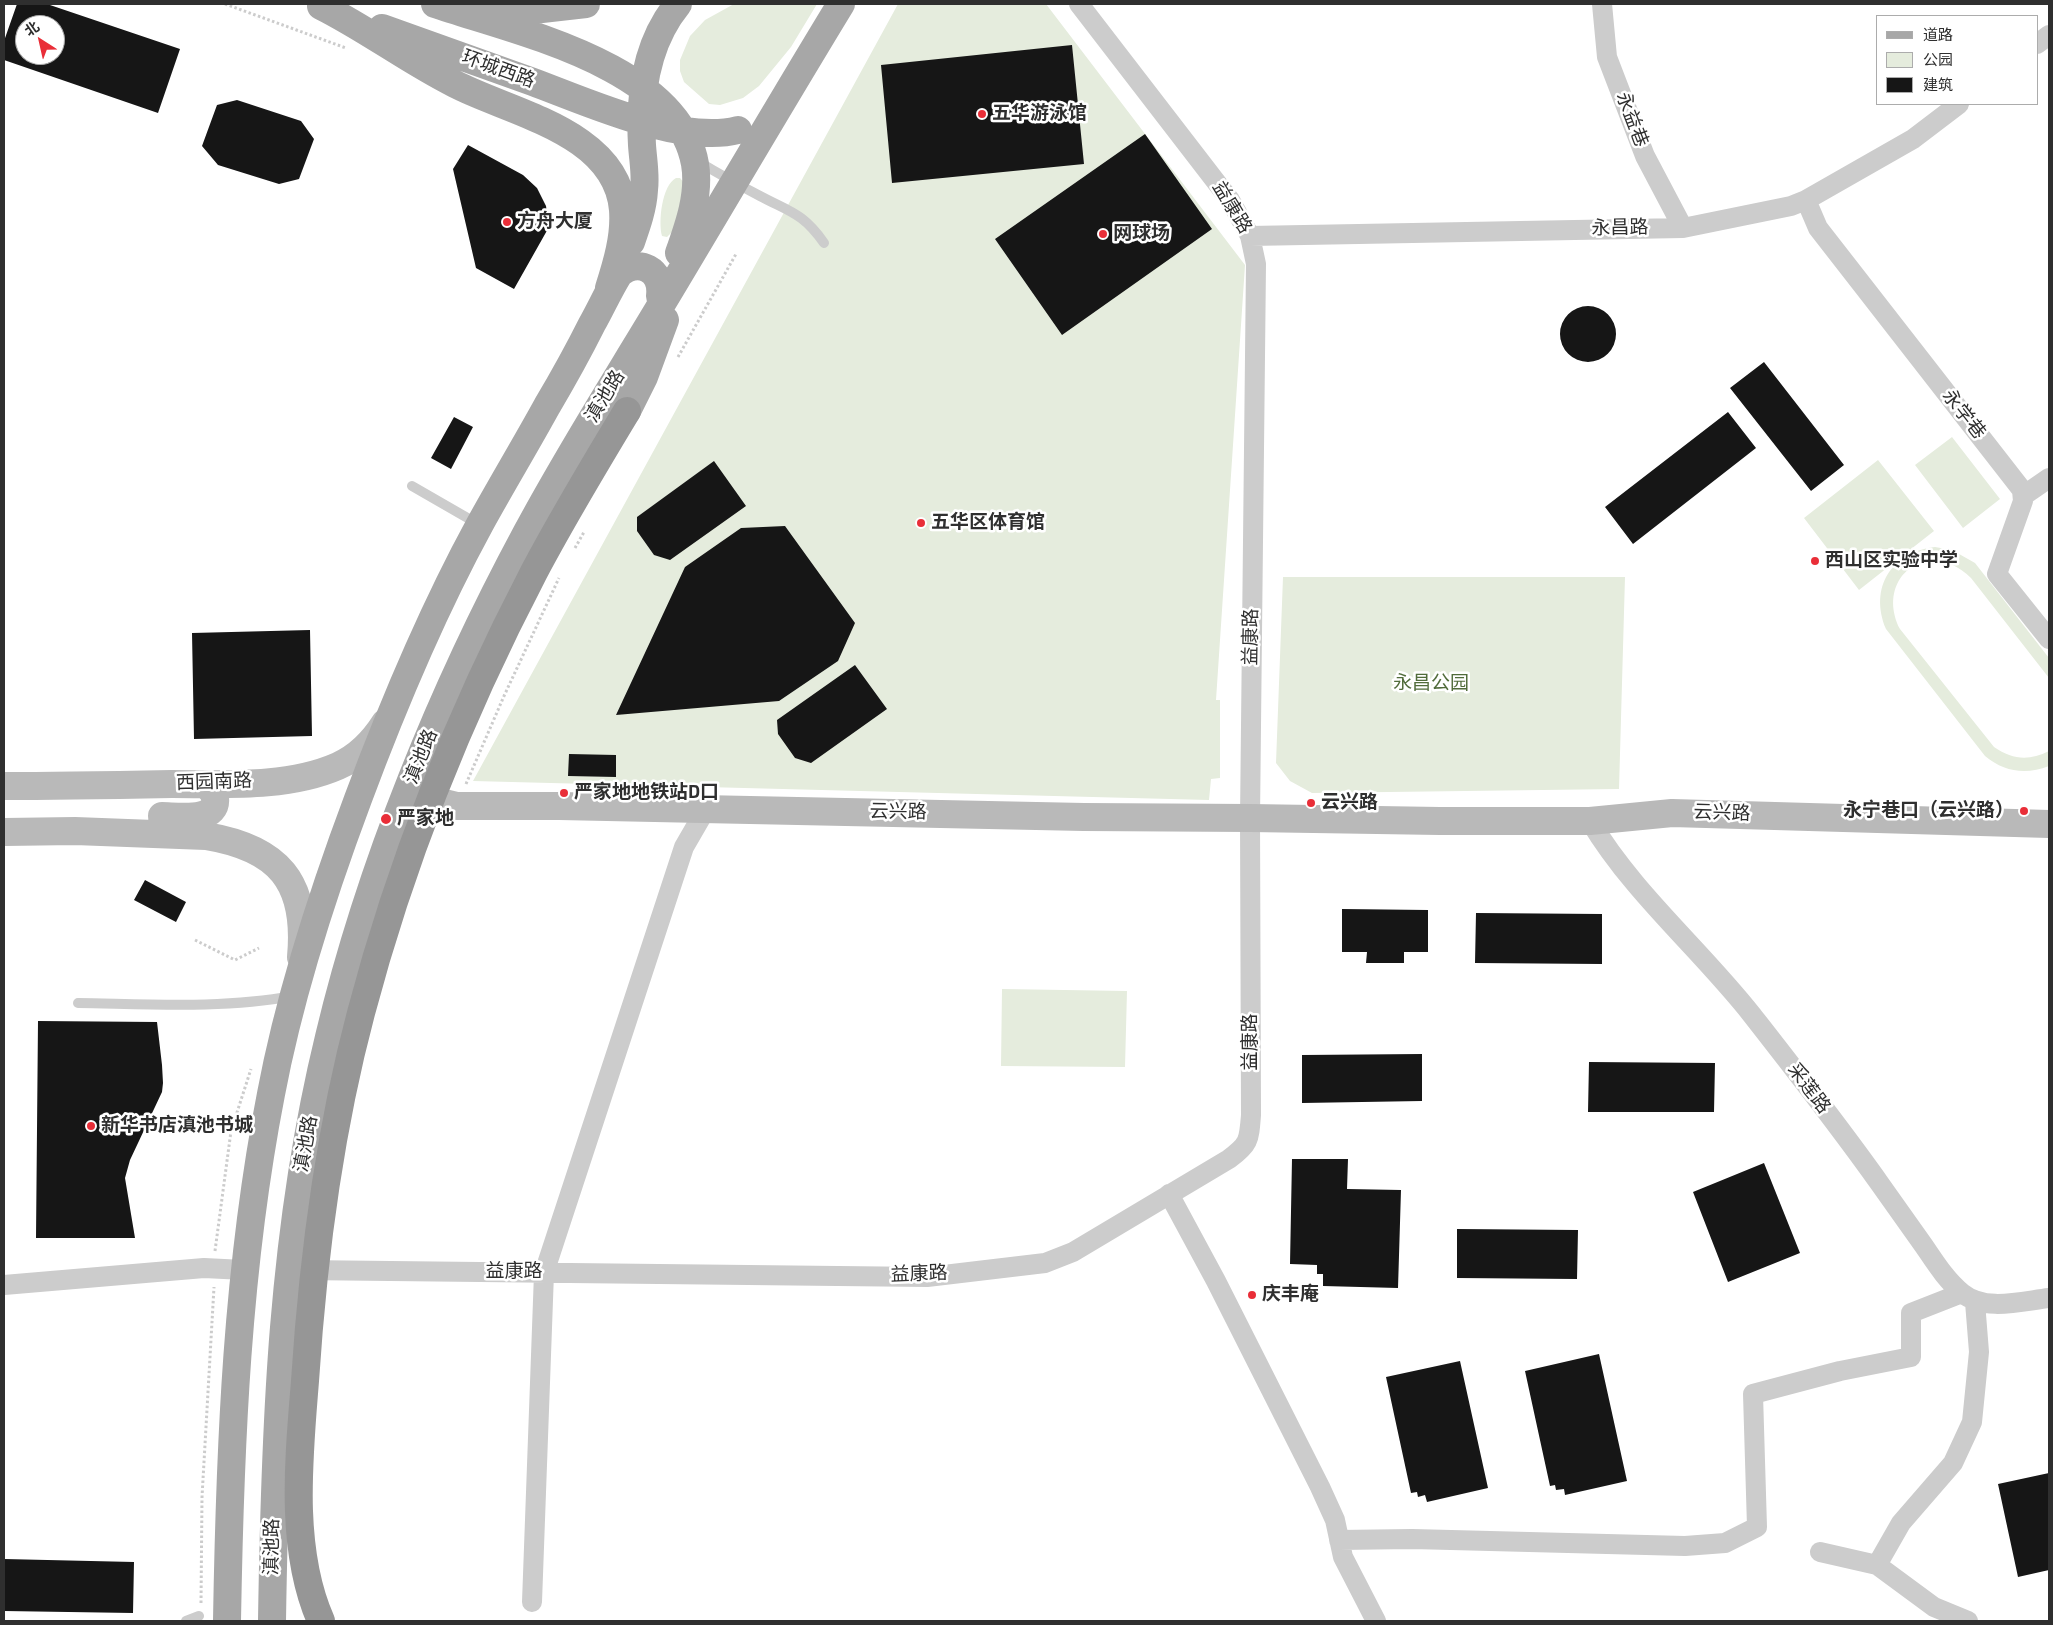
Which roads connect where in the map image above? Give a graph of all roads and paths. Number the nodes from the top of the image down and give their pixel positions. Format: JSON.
{"nodes":[{"id":1,"x":586,"y":4,"type":"edge"},
{"id":2,"x":678,"y":4,"type":"edge"},
{"id":3,"x":841,"y":4,"type":"edge"},
{"id":4,"x":1079,"y":4,"type":"edge"},
{"id":5,"x":1602,"y":4,"type":"edge"},
{"id":6,"x":318,"y":5,"type":"edge"},
{"id":7,"x":440,"y":6,"type":"edge"},
{"id":8,"x":477,"y":8,"type":"edge"},
{"id":9,"x":658,"y":34,"type":"junction"},
{"id":10,"x":2049,"y":35,"type":"edge"},
{"id":11,"x":2038,"y":43,"type":"edge"},
{"id":12,"x":790,"y":88,"type":"junction"},
{"id":13,"x":644,"y":89,"type":"junction"},
{"id":14,"x":1957,"y":105,"type":"edge"},
{"id":15,"x":642,"y":120,"type":"junction"},
{"id":16,"x":682,"y":130,"type":"junction"},
{"id":17,"x":738,"y":130,"type":"junction"},
{"id":18,"x":694,"y":159,"type":"junction"},
{"id":19,"x":734,"y":182,"type":"junction"},
{"id":20,"x":1806,"y":200,"type":"junction"},
{"id":21,"x":696,"y":228,"type":"junction"},
{"id":22,"x":1683,"y":228,"type":"junction"},
{"id":23,"x":1250,"y":236,"type":"junction"},
{"id":24,"x":824,"y":243,"type":"dead end"},
{"id":25,"x":736,"y":254,"type":"dead end"},
{"id":26,"x":615,"y":281,"type":"junction"},
{"id":27,"x":669,"y":286,"type":"junction"},
{"id":28,"x":594,"y":321,"type":"junction"},
{"id":29,"x":677,"y":358,"type":"dead end"},
{"id":30,"x":627,"y":411,"type":"junction"},
{"id":31,"x":2049,"y":478,"type":"edge"},
{"id":32,"x":412,"y":486,"type":"dead end"},
{"id":33,"x":2023,"y":496,"type":"junction"},
{"id":34,"x":479,"y":525,"type":"junction"},
{"id":35,"x":585,"y":531,"type":"dead end"},
{"id":36,"x":570,"y":557,"type":"dead end"},
{"id":37,"x":561,"y":574,"type":"dead end"},
{"id":38,"x":2049,"y":639,"type":"edge"},
{"id":39,"x":394,"y":706,"type":"junction"},
{"id":40,"x":203,"y":784,"type":"junction"},
{"id":41,"x":4,"y":786,"type":"edge"},
{"id":42,"x":407,"y":793,"type":"junction"},
{"id":43,"x":457,"y":806,"type":"junction"},
{"id":44,"x":706,"y":809,"type":"junction"},
{"id":45,"x":1250,"y":818,"type":"junction"},
{"id":46,"x":1590,"y":821,"type":"junction"},
{"id":47,"x":2049,"y":824,"type":"edge"},
{"id":48,"x":75,"y":831,"type":"junction"},
{"id":49,"x":4,"y":832,"type":"edge"},
{"id":50,"x":195,"y":940,"type":"dead end"},
{"id":51,"x":260,"y":948,"type":"dead end"},
{"id":52,"x":293,"y":995,"type":"junction"},
{"id":53,"x":78,"y":1003,"type":"dead end"},
{"id":54,"x":1169,"y":1194,"type":"junction"},
{"id":55,"x":244,"y":1270,"type":"junction"},
{"id":56,"x":289,"y":1270,"type":"junction"},
{"id":57,"x":544,"y":1273,"type":"junction"},
{"id":58,"x":4,"y":1285,"type":"edge"},
{"id":59,"x":1969,"y":1297,"type":"junction"},
{"id":60,"x":2049,"y":1298,"type":"edge"},
{"id":61,"x":231,"y":1466,"type":"junction"},
{"id":62,"x":275,"y":1467,"type":"junction"},
{"id":63,"x":1339,"y":1540,"type":"junction"},
{"id":64,"x":1820,"y":1552,"type":"dead end"},
{"id":65,"x":1877,"y":1565,"type":"junction"},
{"id":66,"x":532,"y":1602,"type":"dead end"},
{"id":67,"x":204,"y":1619,"type":"edge"},
{"id":68,"x":186,"y":1621,"type":"edge"},
{"id":69,"x":227,"y":1621,"type":"edge"},
{"id":70,"x":272,"y":1621,"type":"edge"},
{"id":71,"x":283,"y":1621,"type":"edge"},
{"id":72,"x":321,"y":1621,"type":"edge"},
{"id":73,"x":1376,"y":1621,"type":"edge"},
{"id":74,"x":1968,"y":1621,"type":"edge"}],
"edges":[{"from":1,"to":8,"type":"main road"},
{"from":2,"to":9,"type":"main road"},
{"from":3,"to":12,"type":"main road"},
{"from":4,"to":23,"type":"street","name":"益康路"},
{"from":5,"to":22,"type":"street","name":"永益巷"},
{"from":6,"to":15,"type":"main road","name":"环城西路"},
{"from":6,"to":28,"type":"main road"},
{"from":7,"to":8,"type":"main road"},
{"from":7,"to":13,"type":"main road"},
{"from":9,"to":13,"type":"main road"},
{"from":9,"to":17,"type":"main road"},
{"from":10,"to":11,"type":"street"},
{"from":12,"to":17,"type":"main road"},
{"from":12,"to":19,"type":"main road"},
{"from":13,"to":15,"type":"main road"},
{"from":13,"to":16,"type":"main road"},
{"from":14,"to":20,"type":"street","name":"永昌路"},
{"from":15,"to":16,"type":"main road","name":"环城西路"},
{"from":15,"to":26,"type":"main road"},
{"from":16,"to":17,"type":"main road","name":"环城西路"},
{"from":16,"to":18,"type":"main road"},
{"from":18,"to":19,"type":"lane"},
{"from":18,"to":21,"type":"main road"},
{"from":19,"to":21,"type":"main road"},
{"from":19,"to":24,"type":"lane"},
{"from":20,"to":22,"type":"street","name":"永昌路"},
{"from":20,"to":33,"type":"street","name":"永学巷"},
{"from":21,"to":27,"type":"main road"},
{"from":21,"to":30,"type":"main road"},
{"from":22,"to":23,"type":"street","name":"永昌路"},
{"from":23,"to":45,"type":"street","name":"益康路"},
{"from":25,"to":29,"type":"path"},
{"from":26,"to":27,"type":"main road"},
{"from":26,"to":28,"type":"main road"},
{"from":27,"to":30,"type":"main road"},
{"from":27,"to":42,"type":"main road","name":"滇池路"},
{"from":28,"to":34,"type":"main road"},
{"from":30,"to":72,"type":"highway","bridge":true},
{"from":31,"to":33,"type":"street"},
{"from":32,"to":34,"type":"lane"},
{"from":33,"to":38,"type":"street"},
{"from":34,"to":39,"type":"main road"},
{"from":35,"to":36,"type":"path"},
{"from":37,"to":43,"type":"path"},
{"from":39,"to":40,"type":"street","name":"西园南路"},
{"from":39,"to":52,"type":"main road"},
{"from":40,"to":41,"type":"street","name":"西园南路"},
{"from":40,"to":48,"type":"street"},
{"from":42,"to":43,"type":"street","name":"云兴路"},
{"from":42,"to":56,"type":"main road","name":"滇池路"},
{"from":43,"to":44,"type":"street","name":"云兴路"},
{"from":44,"to":45,"type":"street","name":"云兴路"},
{"from":44,"to":57,"type":"street"},
{"from":45,"to":46,"type":"street","name":"云兴路"},
{"from":45,"to":54,"type":"street","name":"益康路"},
{"from":46,"to":47,"type":"street","name":"云兴路"},
{"from":46,"to":59,"type":"street","name":"采莲路"},
{"from":48,"to":49,"type":"street"},
{"from":48,"to":52,"type":"street"},
{"from":50,"to":51,"type":"path"},
{"from":52,"to":53,"type":"lane"},
{"from":52,"to":55,"type":"main road"},
{"from":54,"to":57,"type":"street","name":"益康路"},
{"from":54,"to":63,"type":"street"},
{"from":55,"to":58,"type":"street"},
{"from":55,"to":61,"type":"main road"},
{"from":56,"to":57,"type":"street","name":"益康路"},
{"from":56,"to":62,"type":"main road","name":"滇池路"},
{"from":57,"to":66,"type":"street"},
{"from":59,"to":60,"type":"street"},
{"from":59,"to":63,"type":"street"},
{"from":59,"to":65,"type":"street"},
{"from":61,"to":67,"type":"main road"},
{"from":61,"to":69,"type":"main road"},
{"from":62,"to":70,"type":"main road","name":"滇池路"},
{"from":62,"to":71,"type":"main road"},
{"from":63,"to":73,"type":"street"},
{"from":64,"to":65,"type":"street"},
{"from":65,"to":74,"type":"street"},
{"from":67,"to":68,"type":"lane"}]}
